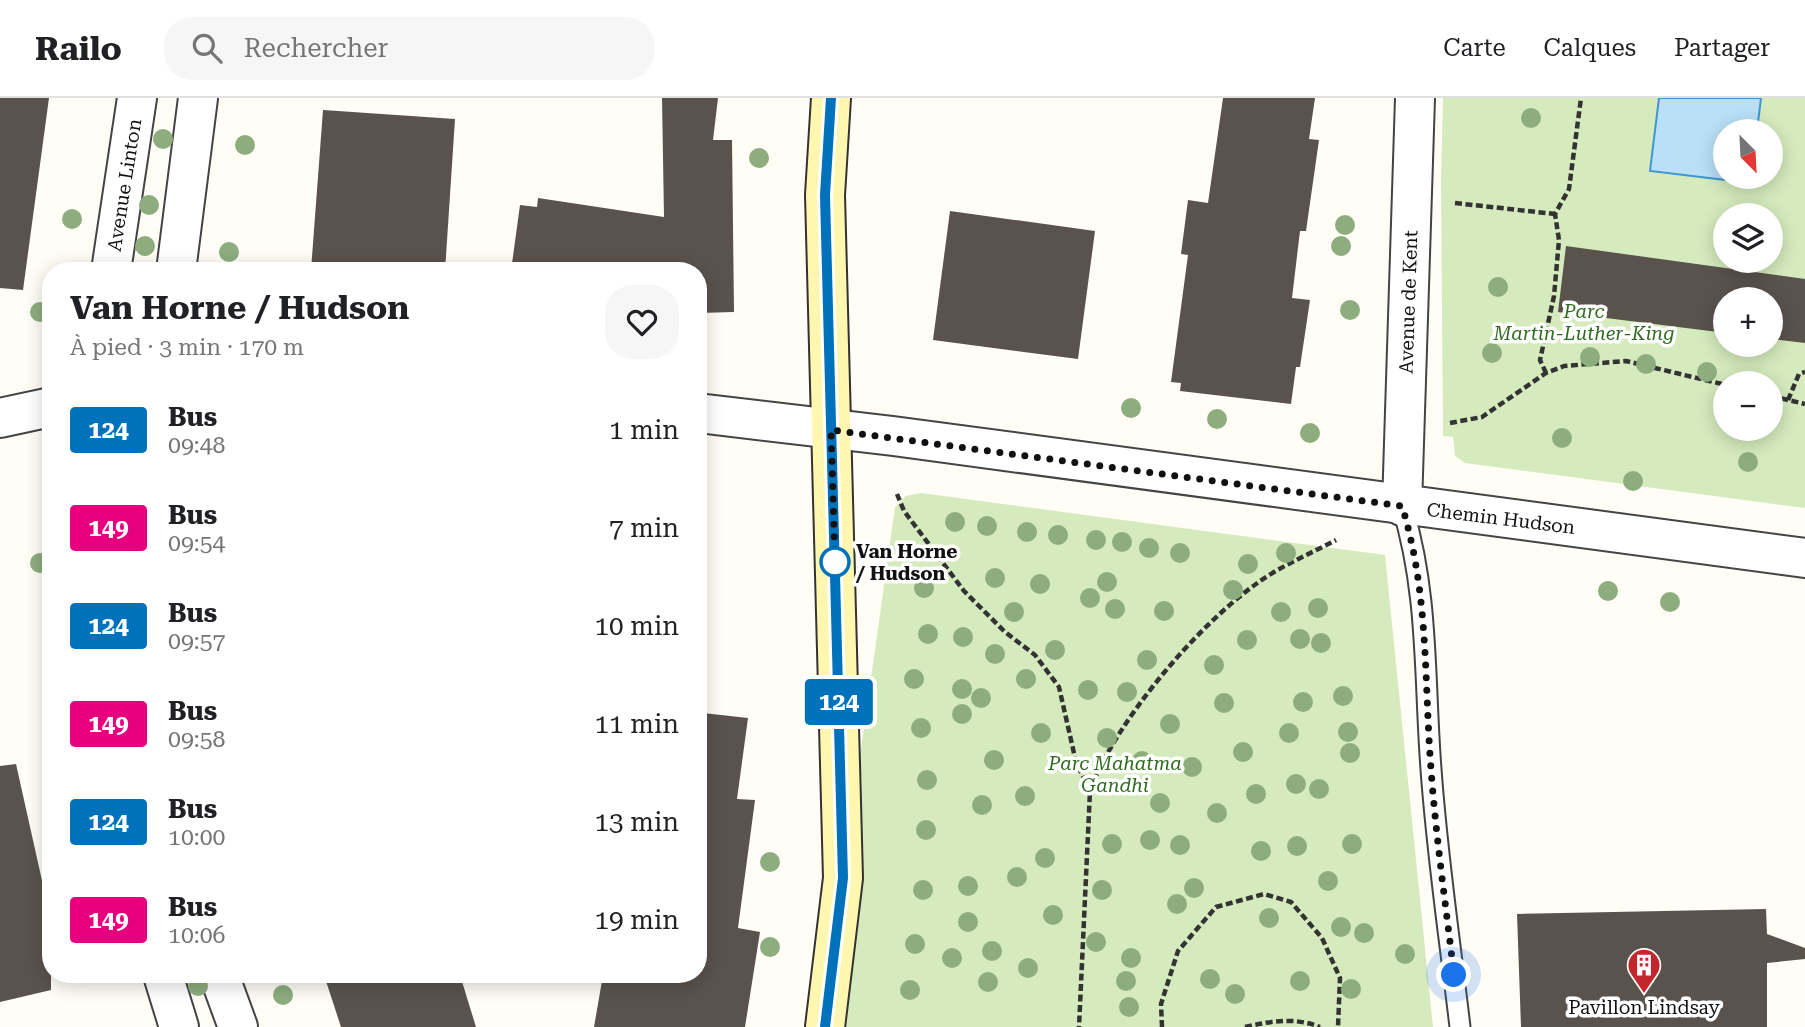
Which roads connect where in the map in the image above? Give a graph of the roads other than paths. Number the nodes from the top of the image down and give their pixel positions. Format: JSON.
{"nodes":[{"id":1,"x":137,"y":98,"type":"edge"},
{"id":2,"x":198,"y":98,"type":"edge"},
{"id":3,"x":831,"y":98,"type":"edge"},
{"id":4,"x":1415,"y":98,"type":"edge"},
{"id":5,"x":112,"y":262,"type":"edge"},
{"id":6,"x":178,"y":262,"type":"edge"},
{"id":7,"x":42,"y":409,"type":"edge"},
{"id":8,"x":707,"y":414,"type":"edge"},
{"id":9,"x":0,"y":418,"type":"edge"},
{"id":10,"x":831,"y":430,"type":"junction"},
{"id":11,"x":1402,"y":506,"type":"junction"},
{"id":12,"x":1805,"y":558,"type":"edge"},
{"id":13,"x":165,"y":983,"type":"edge"},
{"id":14,"x":222,"y":983,"type":"edge"},
{"id":15,"x":179,"y":1027,"type":"edge"},
{"id":16,"x":238,"y":1027,"type":"edge"},
{"id":17,"x":825,"y":1027,"type":"edge"},
{"id":18,"x":1460,"y":1027,"type":"edge"}],
"edges":[{"from":1,"to":5,"type":"street","name":"Avenue Linton"},
{"from":2,"to":6,"type":"street"},
{"from":3,"to":10,"type":"main road"},
{"from":4,"to":11,"type":"street","name":"Avenue de Kent"},
{"from":7,"to":9,"type":"street"},
{"from":8,"to":10,"type":"street","name":"Chemin Hudson"},
{"from":10,"to":11,"type":"street","name":"Chemin Hudson"},
{"from":10,"to":17,"type":"main road"},
{"from":11,"to":12,"type":"street","name":"Chemin Hudson"},
{"from":11,"to":18,"type":"lane"},
{"from":13,"to":15,"type":"street"},
{"from":14,"to":16,"type":"street"}]}
